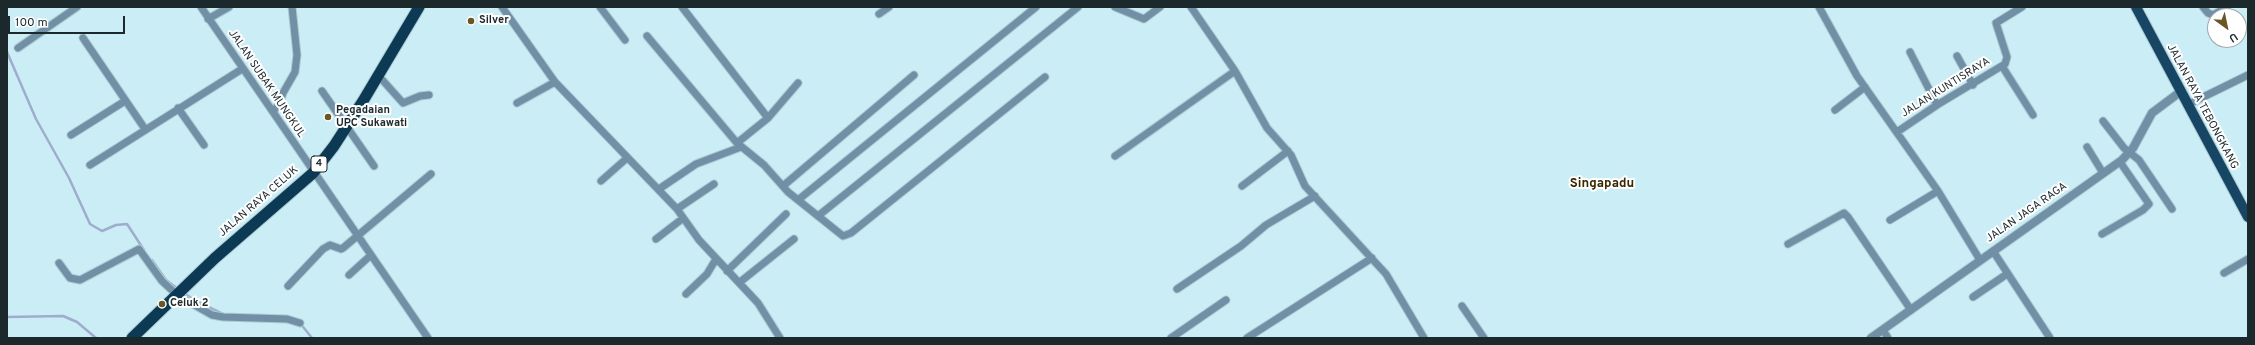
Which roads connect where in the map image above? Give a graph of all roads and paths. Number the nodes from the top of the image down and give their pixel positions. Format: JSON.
{"nodes":[{"id":1,"x":77,"y":7,"type":"edge"},
{"id":2,"x":201,"y":7,"type":"edge"},
{"id":3,"x":228,"y":7,"type":"edge"},
{"id":4,"x":292,"y":7,"type":"edge"},
{"id":5,"x":418,"y":7,"type":"edge"},
{"id":6,"x":502,"y":7,"type":"edge"},
{"id":7,"x":600,"y":7,"type":"edge"},
{"id":8,"x":682,"y":7,"type":"edge"},
{"id":9,"x":889,"y":7,"type":"edge"},
{"id":10,"x":1036,"y":7,"type":"edge"},
{"id":11,"x":1078,"y":7,"type":"edge"},
{"id":12,"x":1115,"y":7,"type":"edge"},
{"id":13,"x":1160,"y":7,"type":"edge"},
{"id":14,"x":1191,"y":7,"type":"edge"},
{"id":15,"x":1819,"y":7,"type":"edge"},
{"id":16,"x":2022,"y":7,"type":"edge"},
{"id":17,"x":2136,"y":7,"type":"edge"},
{"id":18,"x":2203,"y":7,"type":"edge"},
{"id":19,"x":2227,"y":7,"type":"edge"},
{"id":20,"x":880,"y":14,"type":"dead end"},
{"id":21,"x":208,"y":19,"type":"junction"},
{"id":22,"x":647,"y":36,"type":"dead end"},
{"id":23,"x":83,"y":38,"type":"dead end"},
{"id":24,"x":625,"y":40,"type":"dead end"},
{"id":25,"x":18,"y":48,"type":"dead end"},
{"id":26,"x":1910,"y":52,"type":"dead end"},
{"id":27,"x":1957,"y":56,"type":"dead end"},
{"id":28,"x":2002,"y":66,"type":"junction"},
{"id":29,"x":242,"y":69,"type":"junction"},
{"id":30,"x":1235,"y":71,"type":"junction"},
{"id":31,"x":378,"y":74,"type":"junction"},
{"id":32,"x":914,"y":75,"type":"dead end"},
{"id":33,"x":2248,"y":75,"type":"edge"},
{"id":34,"x":1045,"y":77,"type":"dead end"},
{"id":35,"x":555,"y":82,"type":"junction"},
{"id":36,"x":798,"y":83,"type":"dead end"},
{"id":37,"x":1973,"y":85,"type":"junction"},
{"id":38,"x":1865,"y":87,"type":"junction"},
{"id":39,"x":322,"y":91,"type":"dead end"},
{"id":40,"x":2180,"y":92,"type":"junction"},
{"id":41,"x":429,"y":95,"type":"dead end"},
{"id":42,"x":125,"y":101,"type":"junction"},
{"id":43,"x":516,"y":103,"type":"dead end"},
{"id":44,"x":1937,"y":105,"type":"junction"},
{"id":45,"x":2187,"y":105,"type":"junction"},
{"id":46,"x":178,"y":108,"type":"junction"},
{"id":47,"x":1835,"y":110,"type":"dead end"},
{"id":48,"x":272,"y":111,"type":"junction"},
{"id":49,"x":2033,"y":115,"type":"dead end"},
{"id":50,"x":768,"y":118,"type":"junction"},
{"id":51,"x":2103,"y":121,"type":"dead end"},
{"id":52,"x":347,"y":126,"type":"junction"},
{"id":53,"x":145,"y":129,"type":"junction"},
{"id":54,"x":1897,"y":132,"type":"junction"},
{"id":55,"x":71,"y":135,"type":"dead end"},
{"id":56,"x":204,"y":145,"type":"dead end"},
{"id":57,"x":739,"y":145,"type":"junction"},
{"id":58,"x":2087,"y":147,"type":"dead end"},
{"id":59,"x":1288,"y":151,"type":"junction"},
{"id":60,"x":1115,"y":156,"type":"dead end"},
{"id":61,"x":2125,"y":157,"type":"junction"},
{"id":62,"x":627,"y":158,"type":"junction"},
{"id":63,"x":90,"y":165,"type":"dead end"},
{"id":64,"x":374,"y":166,"type":"dead end"},
{"id":65,"x":313,"y":173,"type":"junction"},
{"id":66,"x":2103,"y":173,"type":"junction"},
{"id":67,"x":431,"y":174,"type":"dead end"},
{"id":68,"x":601,"y":181,"type":"dead end"},
{"id":69,"x":714,"y":184,"type":"dead end"},
{"id":70,"x":783,"y":186,"type":"junction"},
{"id":71,"x":1242,"y":186,"type":"dead end"},
{"id":72,"x":659,"y":189,"type":"junction"},
{"id":73,"x":1938,"y":191,"type":"junction"},
{"id":74,"x":1315,"y":196,"type":"junction"},
{"id":75,"x":798,"y":200,"type":"junction"},
{"id":76,"x":2244,"y":201,"type":"edge"},
{"id":77,"x":677,"y":209,"type":"junction"},
{"id":78,"x":2172,"y":209,"type":"dead end"},
{"id":79,"x":786,"y":214,"type":"dead end"},
{"id":80,"x":818,"y":216,"type":"junction"},
{"id":81,"x":2248,"y":218,"type":"edge"},
{"id":82,"x":682,"y":219,"type":"junction"},
{"id":83,"x":1890,"y":220,"type":"dead end"},
{"id":84,"x":2102,"y":234,"type":"dead end"},
{"id":85,"x":358,"y":236,"type":"junction"},
{"id":86,"x":656,"y":239,"type":"dead end"},
{"id":87,"x":794,"y":239,"type":"dead end"},
{"id":88,"x":1788,"y":244,"type":"dead end"},
{"id":89,"x":1993,"y":251,"type":"junction"},
{"id":90,"x":371,"y":256,"type":"junction"},
{"id":91,"x":1372,"y":258,"type":"junction"},
{"id":92,"x":716,"y":259,"type":"junction"},
{"id":93,"x":2248,"y":259,"type":"edge"},
{"id":94,"x":1980,"y":260,"type":"junction"},
{"id":95,"x":59,"y":263,"type":"dead end"},
{"id":96,"x":727,"y":271,"type":"junction"},
{"id":97,"x":2224,"y":273,"type":"dead end"},
{"id":98,"x":2007,"y":274,"type":"junction"},
{"id":99,"x":349,"y":275,"type":"dead end"},
{"id":100,"x":740,"y":282,"type":"junction"},
{"id":101,"x":288,"y":286,"type":"dead end"},
{"id":102,"x":1177,"y":289,"type":"dead end"},
{"id":103,"x":180,"y":292,"type":"junction"},
{"id":104,"x":686,"y":294,"type":"dead end"},
{"id":105,"x":1973,"y":296,"type":"dead end"},
{"id":106,"x":1226,"y":300,"type":"dead end"},
{"id":107,"x":1462,"y":306,"type":"dead end"},
{"id":108,"x":1911,"y":310,"type":"junction"},
{"id":109,"x":300,"y":323,"type":"dead end"},
{"id":110,"x":1883,"y":330,"type":"junction"},
{"id":111,"x":134,"y":336,"type":"edge"},
{"id":112,"x":428,"y":338,"type":"edge"},
{"id":113,"x":780,"y":338,"type":"edge"},
{"id":114,"x":1171,"y":338,"type":"edge"},
{"id":115,"x":1247,"y":338,"type":"edge"},
{"id":116,"x":1424,"y":338,"type":"edge"},
{"id":117,"x":1484,"y":338,"type":"edge"},
{"id":118,"x":1871,"y":338,"type":"edge"},
{"id":119,"x":1888,"y":338,"type":"edge"},
{"id":120,"x":2050,"y":338,"type":"edge"}],
"edges":[{"from":1,"to":25,"type":"street"},
{"from":2,"to":21,"type":"street","name":"JALAN SUBAK MUNGKUL"},
{"from":3,"to":21,"type":"street"},
{"from":4,"to":48,"type":"street"},
{"from":5,"to":31,"type":"highway","name":"JALAN RAYA CELUK","number":"4"},
{"from":6,"to":35,"type":"street"},
{"from":7,"to":24,"type":"street"},
{"from":8,"to":50,"type":"street"},
{"from":9,"to":20,"type":"street"},
{"from":10,"to":75,"type":"street"},
{"from":11,"to":80,"type":"street"},
{"from":12,"to":13,"type":"street"},
{"from":14,"to":30,"type":"street"},
{"from":15,"to":38,"type":"street","name":"JALAN KUNTISRAYA"},
{"from":16,"to":28,"type":"street","name":"JALAN KUNTISRAYA"},
{"from":17,"to":40,"type":"main road","name":"JALAN RAYA TEBONGKANG"},
{"from":18,"to":19,"type":"street"},
{"from":21,"to":29,"type":"street","name":"JALAN SUBAK MUNGKUL"},
{"from":22,"to":57,"type":"street"},
{"from":23,"to":42,"type":"street"},
{"from":26,"to":44,"type":"street"},
{"from":27,"to":37,"type":"street"},
{"from":28,"to":37,"type":"street","name":"JALAN KUNTISRAYA"},
{"from":28,"to":49,"type":"street"},
{"from":29,"to":46,"type":"street"},
{"from":29,"to":48,"type":"street","name":"JALAN SUBAK MUNGKUL"},
{"from":30,"to":59,"type":"street"},
{"from":30,"to":60,"type":"street"},
{"from":31,"to":41,"type":"street"},
{"from":31,"to":52,"type":"highway","name":"JALAN RAYA CELUK","number":"4"},
{"from":32,"to":70,"type":"street"},
{"from":33,"to":45,"type":"street"},
{"from":34,"to":80,"type":"street"},
{"from":35,"to":43,"type":"street"},
{"from":35,"to":62,"type":"street"},
{"from":36,"to":50,"type":"street"},
{"from":37,"to":44,"type":"street","name":"JALAN KUNTISRAYA"},
{"from":38,"to":47,"type":"street"},
{"from":38,"to":54,"type":"street","name":"JALAN KUNTISRAYA"},
{"from":39,"to":52,"type":"street"},
{"from":40,"to":45,"type":"main road","name":"JALAN RAYA TEBONGKANG"},
{"from":40,"to":61,"type":"street","name":"JALAN JAGA RAGA"},
{"from":42,"to":53,"type":"street"},
{"from":42,"to":55,"type":"street"},
{"from":44,"to":54,"type":"street","name":"JALAN KUNTISRAYA"},
{"from":45,"to":76,"type":"main road","name":"JALAN RAYA TEBONGKANG"},
{"from":46,"to":53,"type":"street"},
{"from":46,"to":56,"type":"street"},
{"from":48,"to":65,"type":"street","name":"JALAN SUBAK MUNGKUL"},
{"from":50,"to":57,"type":"street"},
{"from":51,"to":61,"type":"street"},
{"from":52,"to":64,"type":"street"},
{"from":52,"to":65,"type":"highway","name":"JALAN RAYA CELUK","number":"4"},
{"from":53,"to":63,"type":"street"},
{"from":54,"to":73,"type":"street","name":"JALAN KUNTISRAYA"},
{"from":57,"to":70,"type":"street"},
{"from":57,"to":72,"type":"street"},
{"from":58,"to":66,"type":"street"},
{"from":59,"to":71,"type":"street"},
{"from":59,"to":74,"type":"street"},
{"from":61,"to":66,"type":"street","name":"JALAN JAGA RAGA"},
{"from":61,"to":78,"type":"street"},
{"from":61,"to":84,"type":"street"},
{"from":62,"to":68,"type":"street"},
{"from":62,"to":72,"type":"street"},
{"from":65,"to":85,"type":"street","name":"JALAN SUBAK MUNGKUL"},
{"from":65,"to":103,"type":"highway","name":"JALAN RAYA CELUK","number":"4"},
{"from":66,"to":89,"type":"street","name":"JALAN JAGA RAGA"},
{"from":67,"to":85,"type":"street"},
{"from":69,"to":77,"type":"street"},
{"from":70,"to":75,"type":"street"},
{"from":72,"to":77,"type":"street"},
{"from":73,"to":83,"type":"street"},
{"from":73,"to":94,"type":"street","name":"JALAN KUNTISRAYA"},
{"from":74,"to":91,"type":"street"},
{"from":74,"to":102,"type":"street"},
{"from":75,"to":80,"type":"street"},
{"from":76,"to":81,"type":"main road","name":"JALAN RAYA TEBONGKANG"},
{"from":77,"to":82,"type":"street"},
{"from":79,"to":96,"type":"street"},
{"from":82,"to":86,"type":"street"},
{"from":82,"to":92,"type":"street"},
{"from":85,"to":90,"type":"street","name":"JALAN SUBAK MUNGKUL"},
{"from":85,"to":101,"type":"street"},
{"from":87,"to":100,"type":"street"},
{"from":88,"to":108,"type":"street"},
{"from":89,"to":94,"type":"street","name":"JALAN JAGA RAGA"},
{"from":89,"to":98,"type":"street"},
{"from":90,"to":99,"type":"street"},
{"from":90,"to":112,"type":"street","name":"JALAN SUBAK MUNGKUL"},
{"from":91,"to":115,"type":"street"},
{"from":91,"to":116,"type":"street"},
{"from":92,"to":96,"type":"street"},
{"from":92,"to":104,"type":"street"},
{"from":93,"to":97,"type":"street"},
{"from":94,"to":108,"type":"street","name":"JALAN JAGA RAGA"},
{"from":95,"to":103,"type":"street"},
{"from":96,"to":100,"type":"street"},
{"from":98,"to":105,"type":"street"},
{"from":98,"to":120,"type":"street"},
{"from":100,"to":113,"type":"street"},
{"from":103,"to":109,"type":"street"},
{"from":103,"to":111,"type":"highway","name":"JALAN RAYA CELUK","number":"4"},
{"from":106,"to":114,"type":"street"},
{"from":107,"to":117,"type":"street"},
{"from":108,"to":110,"type":"street","name":"JALAN JAGA RAGA"},
{"from":110,"to":118,"type":"street","name":"JALAN JAGA RAGA"},
{"from":110,"to":119,"type":"street"}]}
